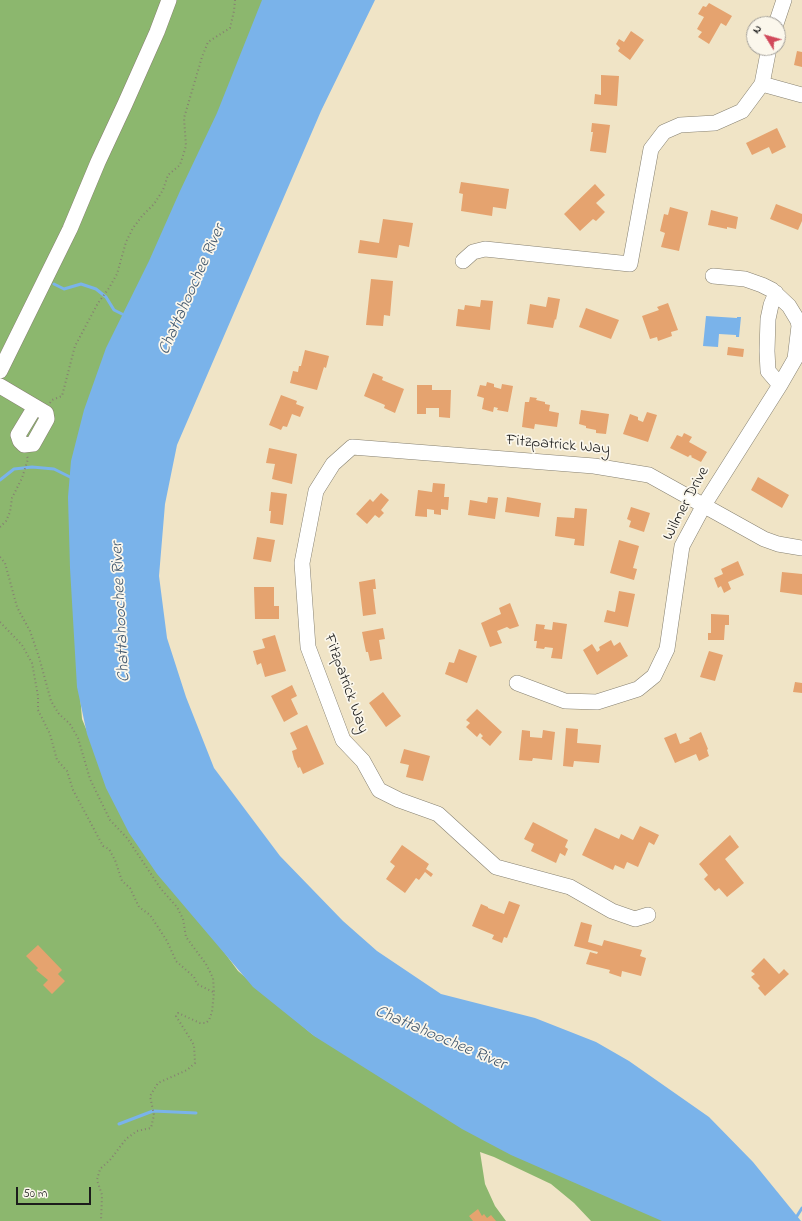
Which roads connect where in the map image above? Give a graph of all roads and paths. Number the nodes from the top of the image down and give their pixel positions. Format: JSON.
{"nodes":[{"id":1,"x":169,"y":0,"type":"edge"},
{"id":2,"x":235,"y":0,"type":"edge"},
{"id":3,"x":784,"y":0,"type":"edge"},
{"id":4,"x":779,"y":16,"type":"edge"},
{"id":5,"x":767,"y":56,"type":"edge"},
{"id":6,"x":762,"y":84,"type":"junction"},
{"id":7,"x":802,"y":95,"type":"edge"},
{"id":8,"x":463,"y":261,"type":"dead end"},
{"id":9,"x":712,"y":276,"type":"dead end"},
{"id":10,"x":776,"y":293,"type":"junction"},
{"id":11,"x":0,"y":371,"type":"edge"},
{"id":12,"x":780,"y":385,"type":"junction"},
{"id":13,"x":0,"y":386,"type":"edge"},
{"id":14,"x":44,"y":412,"type":"joint"},
{"id":15,"x":28,"y":459,"type":"dead end"},
{"id":16,"x":704,"y":505,"type":"junction"},
{"id":17,"x":0,"y":527,"type":"edge"},
{"id":18,"x":802,"y":548,"type":"edge"},
{"id":19,"x":0,"y":557,"type":"edge"},
{"id":20,"x":0,"y":622,"type":"edge"},
{"id":21,"x":516,"y":683,"type":"dead end"},
{"id":22,"x":648,"y":915,"type":"dead end"},
{"id":23,"x":214,"y":992,"type":"junction"},
{"id":24,"x":101,"y":1221,"type":"edge"}],
"edges":[{"from":1,"to":11,"type":"street"},
{"from":2,"to":14,"type":"path"},
{"from":3,"to":4,"type":"street"},
{"from":5,"to":6,"type":"street"},
{"from":6,"to":7,"type":"street"},
{"from":6,"to":8,"type":"street"},
{"from":9,"to":10,"type":"street","name":"Wilmer Drive"},
{"from":10,"to":12,"type":"street"},
{"from":10,"to":12,"type":"street","name":"Wilmer Drive"},
{"from":12,"to":16,"type":"street","name":"Wilmer Drive"},
{"from":13,"to":14,"type":"street"},
{"from":15,"to":17,"type":"path"},
{"from":16,"to":18,"type":"street","name":"Fitzpatrick Way"},
{"from":16,"to":21,"type":"street","name":"Wilmer Drive"},
{"from":16,"to":22,"type":"street","name":"Fitzpatrick Way"},
{"from":19,"to":23,"type":"path"},
{"from":20,"to":23,"type":"path"},
{"from":23,"to":24,"type":"path"}]}
